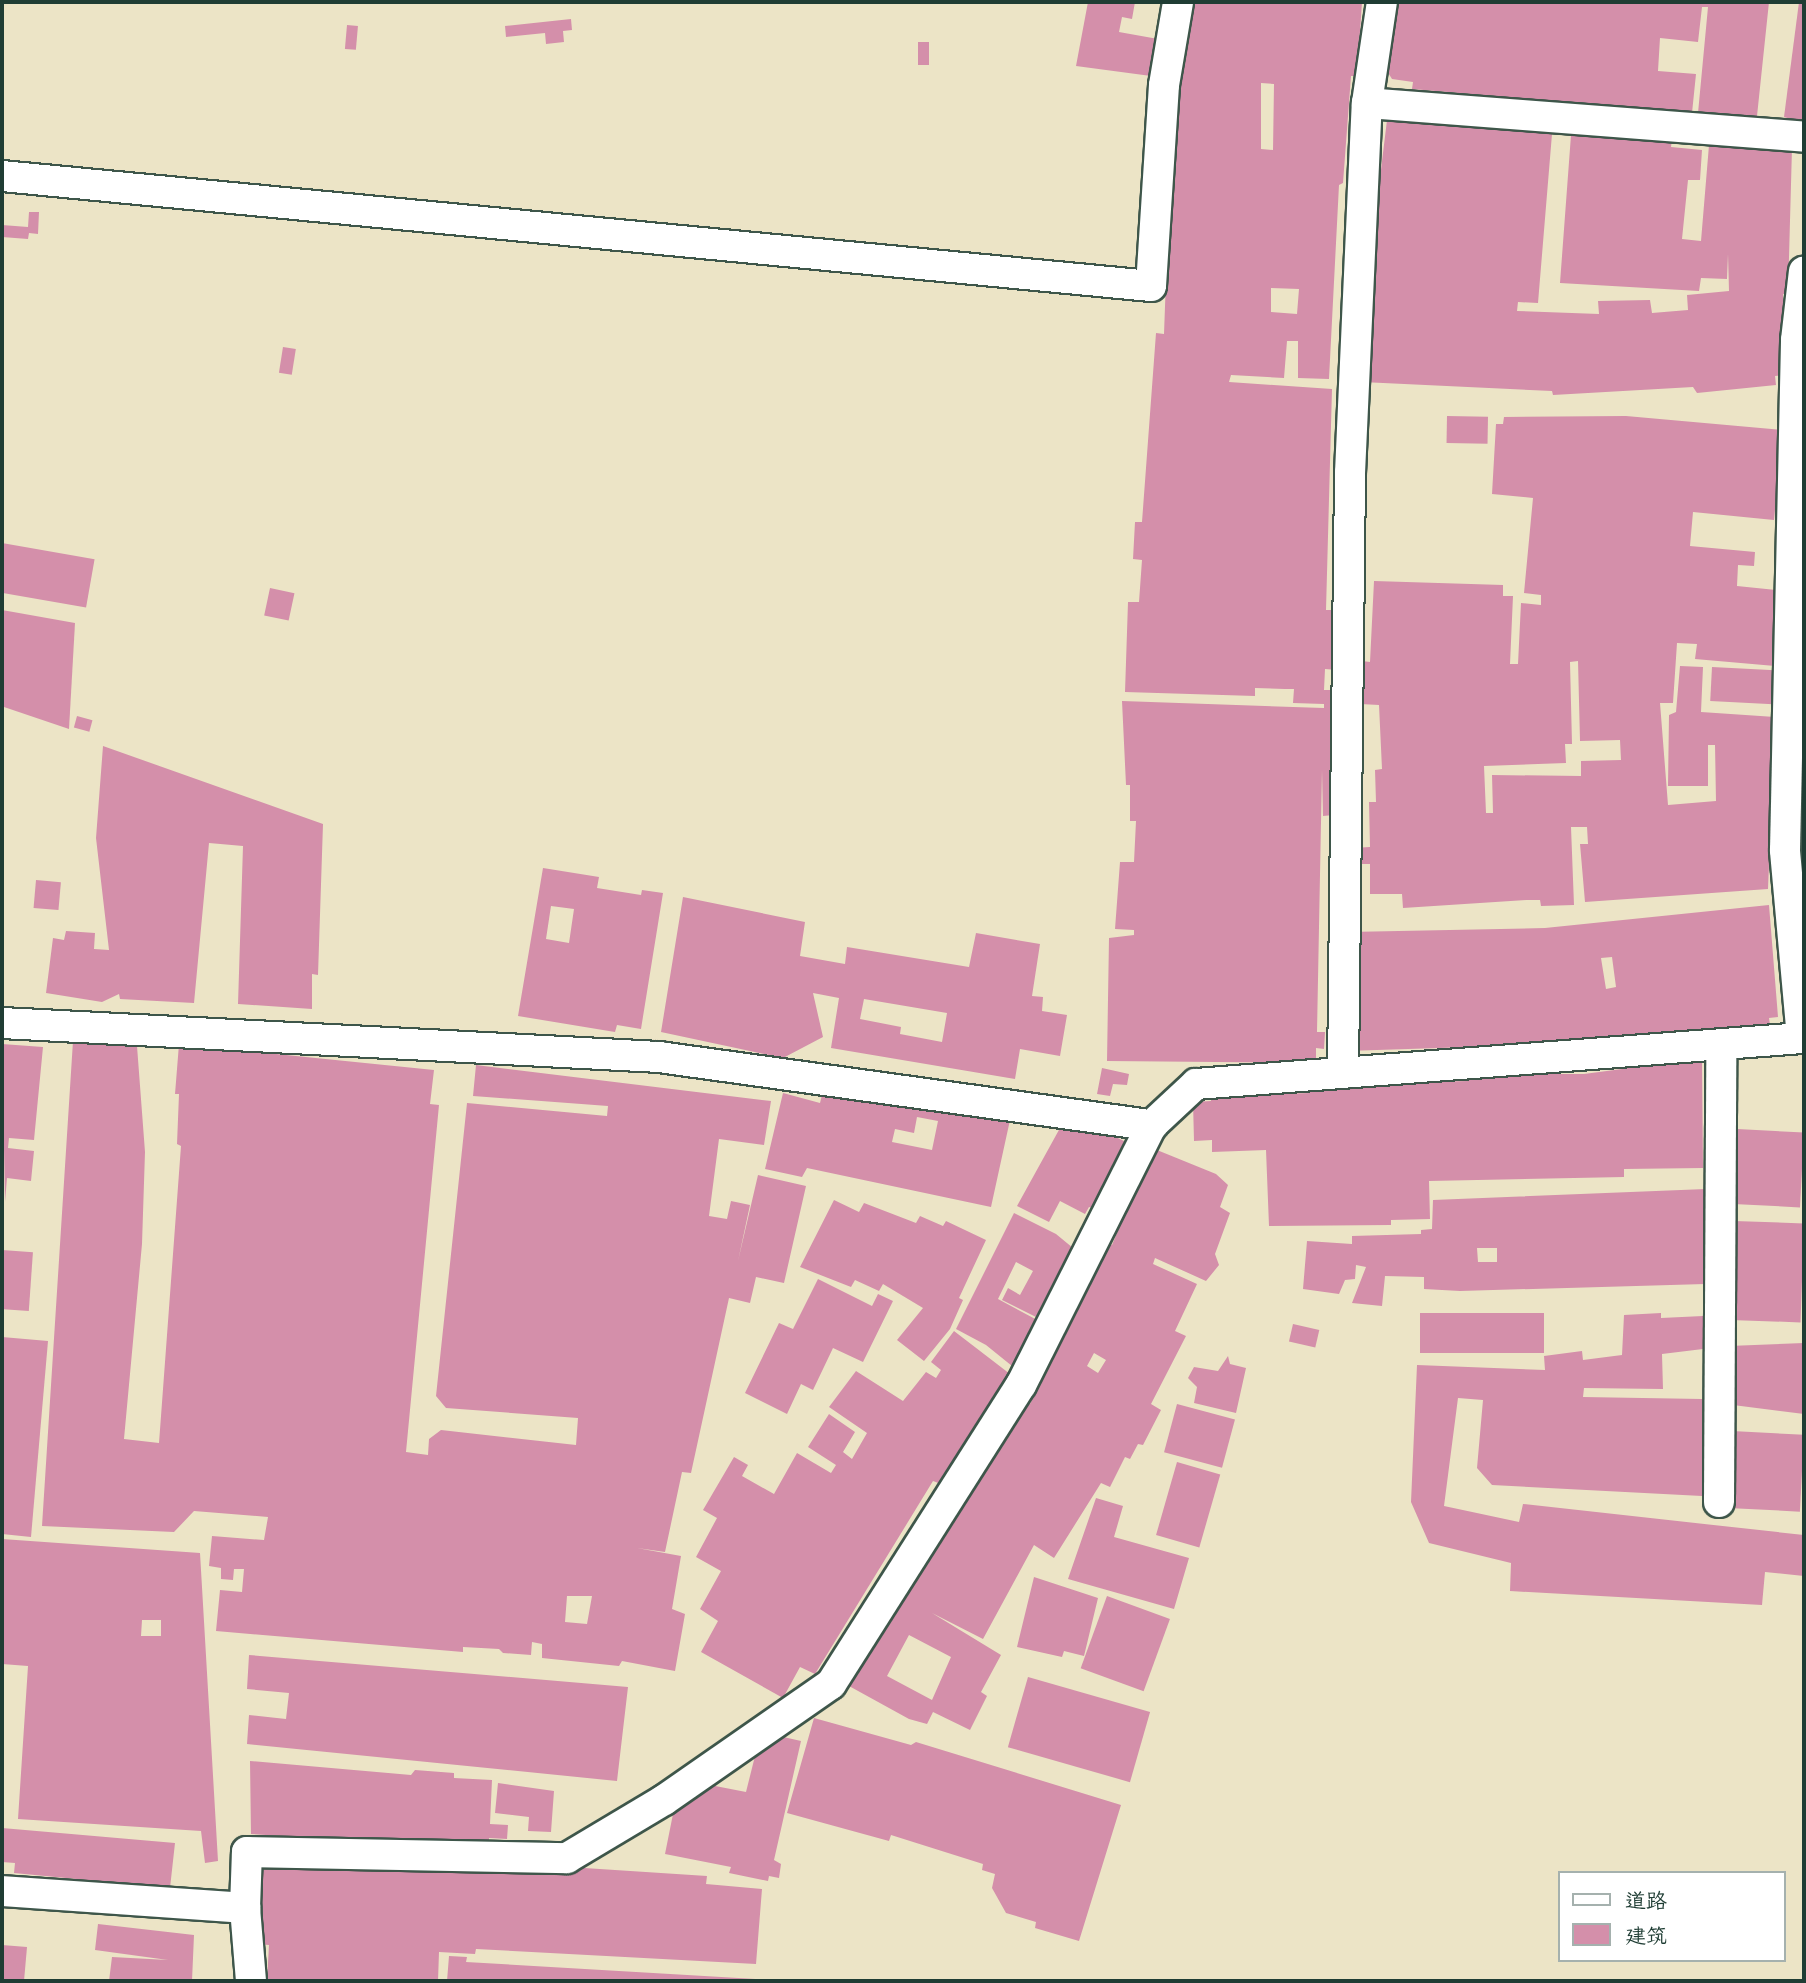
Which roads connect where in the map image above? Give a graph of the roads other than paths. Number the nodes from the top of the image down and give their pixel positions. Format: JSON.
{"nodes":[{"id":1,"x":1178,"y":2,"type":"edge"},
{"id":2,"x":1382,"y":2,"type":"edge"},
{"id":3,"x":1367,"y":103,"type":"junction"},
{"id":4,"x":1804,"y":137,"type":"edge"},
{"id":5,"x":2,"y":176,"type":"edge"},
{"id":6,"x":1804,"y":271,"type":"edge"},
{"id":7,"x":2,"y":1023,"type":"edge"},
{"id":8,"x":1721,"y":1045,"type":"junction"},
{"id":9,"x":1343,"y":1073,"type":"junction"},
{"id":10,"x":1152,"y":1125,"type":"junction"},
{"id":11,"x":1719,"y":1502,"type":"dead end"},
{"id":12,"x":2,"y":1891,"type":"edge"},
{"id":13,"x":245,"y":1908,"type":"junction"},
{"id":14,"x":251,"y":1981,"type":"edge"}],
"edges":[{"from":1,"to":5,"type":"street"},
{"from":2,"to":3,"type":"street"},
{"from":3,"to":4,"type":"street"},
{"from":3,"to":9,"type":"street"},
{"from":6,"to":8,"type":"street"},
{"from":7,"to":10,"type":"street"},
{"from":8,"to":9,"type":"street"},
{"from":8,"to":11,"type":"street"},
{"from":9,"to":10,"type":"street"},
{"from":10,"to":13,"type":"street"},
{"from":12,"to":13,"type":"street"},
{"from":13,"to":14,"type":"street"}]}
